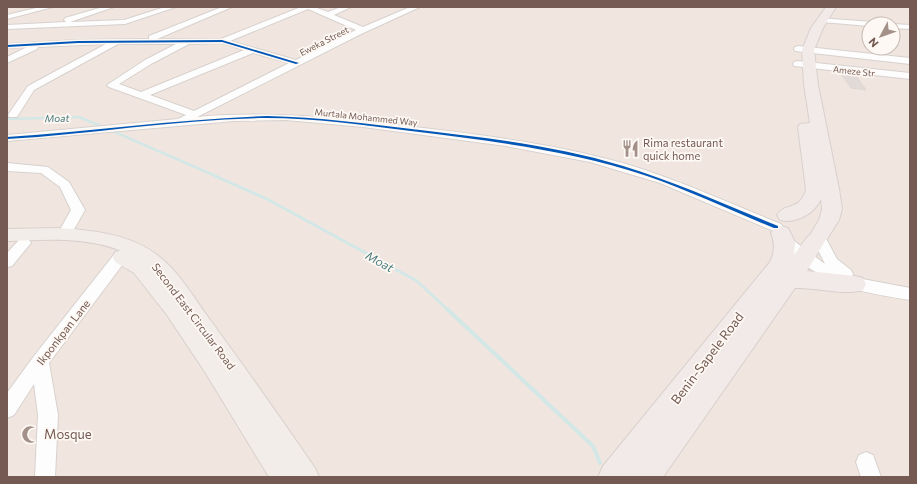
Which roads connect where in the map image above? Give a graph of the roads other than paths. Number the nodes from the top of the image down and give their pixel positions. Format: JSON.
{"nodes":[{"id":1,"x":48,"y":7,"type":"edge"},
{"id":2,"x":110,"y":7,"type":"edge"},
{"id":3,"x":172,"y":7,"type":"edge"},
{"id":4,"x":228,"y":7,"type":"edge"},
{"id":5,"x":308,"y":7,"type":"edge"},
{"id":6,"x":347,"y":7,"type":"edge"},
{"id":7,"x":416,"y":7,"type":"edge"},
{"id":8,"x":825,"y":11,"type":"edge"},
{"id":9,"x":330,"y":14,"type":"junction"},
{"id":10,"x":7,"y":17,"type":"edge"},
{"id":11,"x":861,"y":21,"type":"edge"},
{"id":12,"x":54,"y":24,"type":"junction"},
{"id":13,"x":7,"y":27,"type":"edge"},
{"id":14,"x":358,"y":32,"type":"junction"},
{"id":15,"x":143,"y":41,"type":"junction"},
{"id":16,"x":222,"y":41,"type":"junction"},
{"id":17,"x":117,"y":42,"type":"junction"},
{"id":18,"x":187,"y":42,"type":"junction"},
{"id":19,"x":42,"y":43,"type":"junction"},
{"id":20,"x":7,"y":46,"type":"edge"},
{"id":21,"x":803,"y":49,"type":"junction"},
{"id":22,"x":252,"y":50,"type":"junction"},
{"id":23,"x":7,"y":60,"type":"edge"},
{"id":24,"x":910,"y":61,"type":"edge"},
{"id":25,"x":297,"y":63,"type":"junction"},
{"id":26,"x":803,"y":65,"type":"junction"},
{"id":27,"x":910,"y":76,"type":"edge"},
{"id":28,"x":140,"y":96,"type":"junction"},
{"id":29,"x":193,"y":114,"type":"junction"},
{"id":30,"x":13,"y":115,"type":"dead end"},
{"id":31,"x":179,"y":122,"type":"junction"},
{"id":32,"x":7,"y":138,"type":"edge"},
{"id":33,"x":7,"y":167,"type":"edge"},
{"id":34,"x":781,"y":227,"type":"junction"},
{"id":35,"x":64,"y":236,"type":"junction"},
{"id":36,"x":13,"y":241,"type":"edge"},
{"id":37,"x":815,"y":242,"type":"junction"},
{"id":38,"x":121,"y":256,"type":"junction"},
{"id":39,"x":7,"y":262,"type":"edge"},
{"id":40,"x":787,"y":280,"type":"junction"},
{"id":41,"x":865,"y":286,"type":"junction"},
{"id":42,"x":910,"y":294,"type":"edge"},
{"id":43,"x":40,"y":361,"type":"junction"},
{"id":44,"x":7,"y":409,"type":"edge"},
{"id":45,"x":45,"y":477,"type":"edge"},
{"id":46,"x":284,"y":477,"type":"edge"},
{"id":47,"x":306,"y":477,"type":"edge"},
{"id":48,"x":614,"y":477,"type":"edge"},
{"id":49,"x":644,"y":477,"type":"edge"}],
"edges":[{"from":1,"to":10,"type":"street"},
{"from":2,"to":12,"type":"street"},
{"from":3,"to":12,"type":"street"},
{"from":4,"to":15,"type":"street"},
{"from":5,"to":9,"type":"street","name":"Eweka Street"},
{"from":5,"to":16,"type":"street"},
{"from":6,"to":9,"type":"street"},
{"from":7,"to":14,"type":"street"},
{"from":8,"to":11,"type":"street"},
{"from":8,"to":21,"type":"highway"},
{"from":9,"to":14,"type":"street","name":"Eweka Street"},
{"from":12,"to":13,"type":"street"},
{"from":14,"to":25,"type":"street","name":"Eweka Street"},
{"from":15,"to":17,"type":"street"},
{"from":15,"to":18,"type":"street"},
{"from":16,"to":18,"type":"street"},
{"from":16,"to":22,"type":"street"},
{"from":17,"to":19,"type":"street"},
{"from":17,"to":30,"type":"street"},
{"from":18,"to":28,"type":"street"},
{"from":19,"to":20,"type":"street"},
{"from":19,"to":23,"type":"street"},
{"from":21,"to":24,"type":"street"},
{"from":21,"to":26,"type":"highway"},
{"from":22,"to":25,"type":"street"},
{"from":22,"to":28,"type":"street"},
{"from":25,"to":29,"type":"street","name":"Eweka Street"},
{"from":26,"to":27,"type":"street","name":"Ameze Str"},
{"from":26,"to":34,"type":"highway"},
{"from":26,"to":37,"type":"highway","name":"Benin-Sapele Road"},
{"from":28,"to":29,"type":"street"},
{"from":29,"to":31,"type":"street","name":"Eweka Street"},
{"from":31,"to":32,"type":"street","name":"Murtala Mohammed Way"},
{"from":31,"to":34,"type":"street","name":"Murtala Mohammed Way"},
{"from":33,"to":35,"type":"street"},
{"from":34,"to":37,"type":"street","name":"Murtala Mohammed Way"},
{"from":34,"to":37,"type":"highway"},
{"from":34,"to":48,"type":"highway","name":"Benin-Sapele Road"},
{"from":35,"to":36,"type":"main road","name":"Second East Circular Road"},
{"from":35,"to":47,"type":"main road","name":"Second East Circular Road"},
{"from":36,"to":38,"type":"main road","name":"Second East Circular Road"},
{"from":36,"to":39,"type":"street"},
{"from":37,"to":40,"type":"highway","name":"Benin-Sapele Road"},
{"from":37,"to":41,"type":"street"},
{"from":37,"to":41,"type":"street","name":"Murtala Mohammed Way"},
{"from":38,"to":43,"type":"street","name":"Ikponkpan Lane"},
{"from":38,"to":46,"type":"main road","name":"Second East Circular Road"},
{"from":40,"to":41,"type":"highway"},
{"from":40,"to":49,"type":"highway","name":"Benin-Sapele Road"},
{"from":41,"to":42,"type":"street"},
{"from":43,"to":44,"type":"street","name":"Ikponkpan Lane"},
{"from":43,"to":45,"type":"street"}]}
